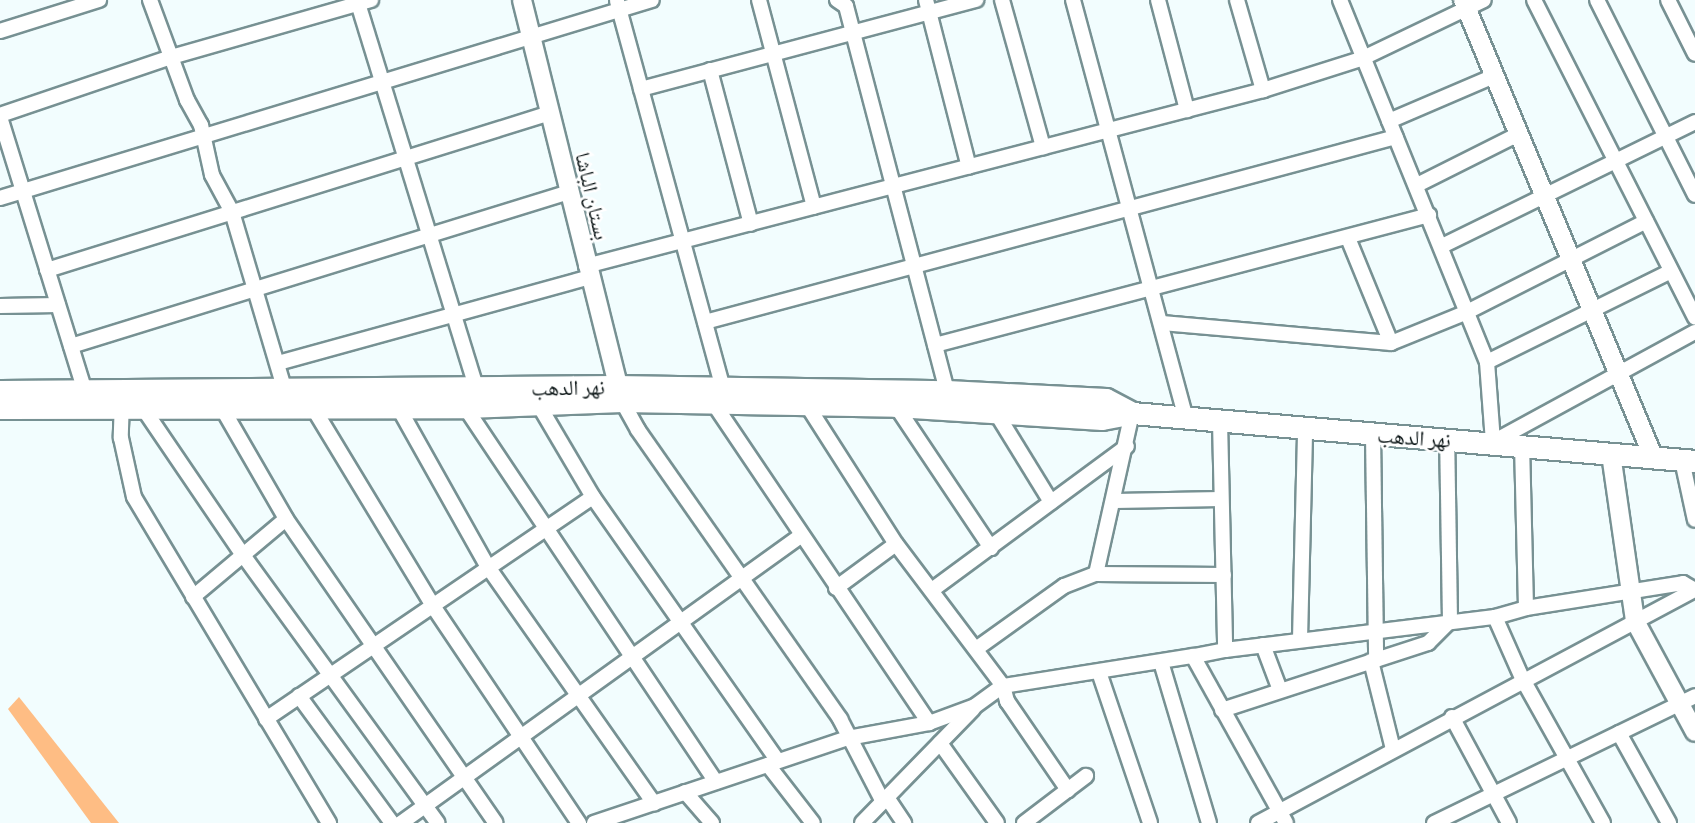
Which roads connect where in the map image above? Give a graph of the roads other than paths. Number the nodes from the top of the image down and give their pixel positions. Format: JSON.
{"nodes":[{"id":1,"x":99,"y":0,"type":"edge"},
{"id":2,"x":150,"y":0,"type":"edge"},
{"id":3,"x":522,"y":0,"type":"edge"},
{"id":4,"x":653,"y":0,"type":"edge"},
{"id":5,"x":759,"y":0,"type":"edge"},
{"id":6,"x":976,"y":0,"type":"edge"},
{"id":7,"x":1002,"y":0,"type":"edge"},
{"id":8,"x":1073,"y":0,"type":"edge"},
{"id":9,"x":1158,"y":0,"type":"edge"},
{"id":10,"x":1237,"y":0,"type":"edge"},
{"id":11,"x":1340,"y":0,"type":"edge"},
{"id":12,"x":1484,"y":0,"type":"edge"},
{"id":13,"x":1534,"y":0,"type":"edge"},
{"id":14,"x":1597,"y":0,"type":"edge"},
{"id":15,"x":1668,"y":0,"type":"edge"},
{"id":16,"x":362,"y":1,"type":"edge"},
{"id":17,"x":844,"y":2,"type":"edge"},
{"id":18,"x":618,"y":4,"type":"edge"},
{"id":19,"x":1464,"y":4,"type":"edge"},
{"id":20,"x":927,"y":6,"type":"edge"},
{"id":21,"x":0,"y":31,"type":"edge"},
{"id":22,"x":853,"y":33,"type":"junction"},
{"id":23,"x":530,"y":34,"type":"junction"},
{"id":24,"x":773,"y":54,"type":"junction"},
{"id":25,"x":1695,"y":54,"type":"edge"},
{"id":26,"x":171,"y":57,"type":"junction"},
{"id":27,"x":1361,"y":59,"type":"junction"},
{"id":28,"x":710,"y":71,"type":"junction"},
{"id":29,"x":1494,"y":76,"type":"junction"},
{"id":30,"x":381,"y":80,"type":"junction"},
{"id":31,"x":641,"y":89,"type":"junction"},
{"id":32,"x":1263,"y":90,"type":"junction"},
{"id":33,"x":1187,"y":110,"type":"junction"},
{"id":34,"x":550,"y":113,"type":"junction"},
{"id":35,"x":0,"y":116,"type":"edge"},
{"id":36,"x":1389,"y":121,"type":"junction"},
{"id":37,"x":1695,"y":122,"type":"edge"},
{"id":38,"x":1108,"y":130,"type":"junction"},
{"id":39,"x":1517,"y":135,"type":"junction"},
{"id":40,"x":200,"y":136,"type":"junction"},
{"id":41,"x":1665,"y":136,"type":"junction"},
{"id":42,"x":1396,"y":137,"type":"junction"},
{"id":43,"x":1043,"y":148,"type":"junction"},
{"id":44,"x":405,"y":158,"type":"junction"},
{"id":45,"x":1615,"y":164,"type":"junction"},
{"id":46,"x":969,"y":167,"type":"junction"},
{"id":47,"x":1417,"y":185,"type":"junction"},
{"id":48,"x":894,"y":187,"type":"junction"},
{"id":49,"x":23,"y":192,"type":"junction"},
{"id":50,"x":569,"y":192,"type":"junction"},
{"id":51,"x":1695,"y":195,"type":"edge"},
{"id":52,"x":0,"y":198,"type":"edge"},
{"id":53,"x":1542,"y":198,"type":"junction"},
{"id":54,"x":814,"y":207,"type":"junction"},
{"id":55,"x":1130,"y":210,"type":"junction"},
{"id":56,"x":232,"y":212,"type":"junction"},
{"id":57,"x":1429,"y":215,"type":"junction"},
{"id":58,"x":1646,"y":221,"type":"junction"},
{"id":59,"x":751,"y":223,"type":"junction"},
{"id":60,"x":429,"y":234,"type":"junction"},
{"id":61,"x":1348,"y":238,"type":"junction"},
{"id":62,"x":683,"y":242,"type":"junction"},
{"id":63,"x":1442,"y":246,"type":"junction"},
{"id":64,"x":1569,"y":259,"type":"junction"},
{"id":65,"x":915,"y":267,"type":"junction"},
{"id":66,"x":47,"y":270,"type":"junction"},
{"id":67,"x":1671,"y":271,"type":"junction"},
{"id":68,"x":587,"y":272,"type":"junction"},
{"id":69,"x":255,"y":288,"type":"junction"},
{"id":70,"x":1152,"y":289,"type":"junction"},
{"id":71,"x":58,"y":305,"type":"junction"},
{"id":72,"x":0,"y":306,"type":"edge"},
{"id":73,"x":1591,"y":309,"type":"junction"},
{"id":74,"x":453,"y":312,"type":"junction"},
{"id":75,"x":1465,"y":313,"type":"junction"},
{"id":76,"x":1695,"y":317,"type":"edge"},
{"id":77,"x":705,"y":322,"type":"junction"},
{"id":78,"x":1161,"y":323,"type":"junction"},
{"id":79,"x":1695,"y":332,"type":"edge"},
{"id":80,"x":1391,"y":343,"type":"junction"},
{"id":81,"x":935,"y":345,"type":"junction"},
{"id":82,"x":71,"y":346,"type":"junction"},
{"id":83,"x":1487,"y":362,"type":"junction"},
{"id":84,"x":278,"y":363,"type":"junction"},
{"id":85,"x":1618,"y":372,"type":"junction"},
{"id":86,"x":284,"y":387,"type":"junction"},
{"id":87,"x":475,"y":388,"type":"junction"},
{"id":88,"x":0,"y":391,"type":"edge"},
{"id":89,"x":85,"y":391,"type":"junction"},
{"id":90,"x":947,"y":391,"type":"junction"},
{"id":91,"x":619,"y":393,"type":"junction"},
{"id":92,"x":718,"y":396,"type":"junction"},
{"id":93,"x":122,"y":399,"type":"junction"},
{"id":94,"x":537,"y":402,"type":"junction"},
{"id":95,"x":397,"y":405,"type":"junction"},
{"id":96,"x":807,"y":405,"type":"junction"},
{"id":97,"x":312,"y":406,"type":"junction"},
{"id":98,"x":465,"y":407,"type":"junction"},
{"id":99,"x":896,"y":407,"type":"junction"},
{"id":100,"x":0,"y":408,"type":"edge"},
{"id":101,"x":143,"y":408,"type":"junction"},
{"id":102,"x":222,"y":408,"type":"junction"},
{"id":103,"x":995,"y":411,"type":"junction"},
{"id":104,"x":1132,"y":413,"type":"junction"},
{"id":105,"x":1186,"y":418,"type":"junction"},
{"id":106,"x":1220,"y":421,"type":"junction"},
{"id":107,"x":1305,"y":428,"type":"junction"},
{"id":108,"x":1373,"y":433,"type":"junction"},
{"id":109,"x":1447,"y":439,"type":"junction"},
{"id":110,"x":1493,"y":442,"type":"junction"},
{"id":111,"x":1522,"y":444,"type":"junction"},
{"id":112,"x":1127,"y":446,"type":"junction"},
{"id":113,"x":1611,"y":454,"type":"junction"},
{"id":114,"x":1653,"y":457,"type":"junction"},
{"id":115,"x":1689,"y":460,"type":"edge"},
{"id":116,"x":593,"y":497,"type":"junction"},
{"id":117,"x":1222,"y":499,"type":"junction"},
{"id":118,"x":1115,"y":501,"type":"junction"},
{"id":119,"x":1051,"y":502,"type":"junction"},
{"id":120,"x":286,"y":519,"type":"junction"},
{"id":121,"x":1695,"y":520,"type":"edge"},
{"id":122,"x":547,"y":528,"type":"junction"},
{"id":123,"x":800,"y":536,"type":"junction"},
{"id":124,"x":896,"y":544,"type":"junction"},
{"id":125,"x":991,"y":548,"type":"junction"},
{"id":126,"x":243,"y":555,"type":"junction"},
{"id":127,"x":488,"y":567,"type":"junction"},
{"id":128,"x":1096,"y":574,"type":"junction"},
{"id":129,"x":1224,"y":575,"type":"junction"},
{"id":130,"x":741,"y":579,"type":"junction"},
{"id":131,"x":836,"y":588,"type":"junction"},
{"id":132,"x":932,"y":590,"type":"junction"},
{"id":133,"x":1631,"y":591,"type":"junction"},
{"id":134,"x":193,"y":597,"type":"junction"},
{"id":135,"x":433,"y":606,"type":"junction"},
{"id":136,"x":1526,"y":608,"type":"junction"},
{"id":137,"x":1495,"y":617,"type":"junction"},
{"id":138,"x":681,"y":620,"type":"junction"},
{"id":139,"x":1450,"y":621,"type":"junction"},
{"id":140,"x":1634,"y":621,"type":"junction"},
{"id":141,"x":1375,"y":631,"type":"junction"},
{"id":142,"x":1300,"y":639,"type":"junction"},
{"id":143,"x":1263,"y":645,"type":"junction"},
{"id":144,"x":373,"y":646,"type":"junction"},
{"id":145,"x":976,"y":649,"type":"junction"},
{"id":146,"x":1225,"y":650,"type":"junction"},
{"id":147,"x":1193,"y":656,"type":"junction"},
{"id":148,"x":633,"y":657,"type":"junction"},
{"id":149,"x":1374,"y":661,"type":"junction"},
{"id":150,"x":1161,"y":663,"type":"junction"},
{"id":151,"x":1098,"y":672,"type":"junction"},
{"id":152,"x":330,"y":676,"type":"junction"},
{"id":153,"x":1522,"y":678,"type":"junction"},
{"id":154,"x":1003,"y":686,"type":"junction"},
{"id":155,"x":1280,"y":690,"type":"junction"},
{"id":156,"x":581,"y":695,"type":"junction"},
{"id":157,"x":299,"y":696,"type":"junction"},
{"id":158,"x":1687,"y":700,"type":"edge"},
{"id":159,"x":975,"y":706,"type":"junction"},
{"id":160,"x":1222,"y":710,"type":"junction"},
{"id":161,"x":1452,"y":717,"type":"junction"},
{"id":162,"x":266,"y":719,"type":"junction"},
{"id":163,"x":929,"y":723,"type":"junction"},
{"id":164,"x":1619,"y":733,"type":"junction"},
{"id":165,"x":1695,"y":733,"type":"edge"},
{"id":166,"x":523,"y":735,"type":"junction"},
{"id":167,"x":848,"y":738,"type":"junction"},
{"id":168,"x":940,"y":743,"type":"junction"},
{"id":169,"x":1392,"y":749,"type":"junction"},
{"id":170,"x":1565,"y":757,"type":"junction"},
{"id":171,"x":773,"y":763,"type":"junction"},
{"id":172,"x":1086,"y":776,"type":"dead end"},
{"id":173,"x":465,"y":779,"type":"junction"},
{"id":174,"x":716,"y":782,"type":"junction"},
{"id":175,"x":1068,"y":790,"type":"junction"},
{"id":176,"x":685,"y":792,"type":"junction"},
{"id":177,"x":1491,"y":792,"type":"junction"},
{"id":178,"x":886,"y":801,"type":"junction"},
{"id":179,"x":654,"y":803,"type":"junction"},
{"id":180,"x":427,"y":805,"type":"junction"},
{"id":181,"x":1283,"y":817,"type":"edge"},
{"id":182,"x":626,"y":818,"type":"edge"},
{"id":183,"x":329,"y":823,"type":"edge"},
{"id":184,"x":392,"y":823,"type":"edge"},
{"id":185,"x":401,"y":823,"type":"edge"},
{"id":186,"x":438,"y":823,"type":"edge"},
{"id":187,"x":496,"y":823,"type":"edge"},
{"id":188,"x":579,"y":823,"type":"edge"},
{"id":189,"x":594,"y":823,"type":"edge"},
{"id":190,"x":712,"y":823,"type":"edge"},
{"id":191,"x":813,"y":823,"type":"edge"},
{"id":192,"x":862,"y":823,"type":"edge"},
{"id":193,"x":904,"y":823,"type":"edge"},
{"id":194,"x":997,"y":823,"type":"edge"},
{"id":195,"x":1024,"y":823,"type":"edge"},
{"id":196,"x":1150,"y":823,"type":"edge"},
{"id":197,"x":1209,"y":823,"type":"edge"},
{"id":198,"x":1258,"y":823,"type":"edge"},
{"id":199,"x":1434,"y":823,"type":"edge"},
{"id":200,"x":1510,"y":823,"type":"edge"},
{"id":201,"x":1602,"y":823,"type":"edge"},
{"id":202,"x":1669,"y":823,"type":"edge"}],
"edges":[{"from":1,"to":21,"type":"street"},
{"from":2,"to":26,"type":"street"},
{"from":3,"to":23,"type":"street","name":"بستان الباشا"},
{"from":4,"to":18,"type":"street"},
{"from":5,"to":24,"type":"street"},
{"from":6,"to":20,"type":"street"},
{"from":7,"to":43,"type":"street"},
{"from":8,"to":38,"type":"street"},
{"from":9,"to":33,"type":"street"},
{"from":10,"to":32,"type":"street"},
{"from":11,"to":27,"type":"street"},
{"from":12,"to":19,"type":"street"},
{"from":13,"to":45,"type":"street"},
{"from":14,"to":41,"type":"street"},
{"from":15,"to":25,"type":"street"},
{"from":16,"to":26,"type":"street"},
{"from":16,"to":30,"type":"street"},
{"from":17,"to":22,"type":"street"},
{"from":18,"to":23,"type":"street"},
{"from":18,"to":31,"type":"street"},
{"from":19,"to":27,"type":"street"},
{"from":19,"to":29,"type":"street"},
{"from":20,"to":22,"type":"street"},
{"from":20,"to":46,"type":"street"},
{"from":22,"to":24,"type":"street"},
{"from":22,"to":48,"type":"street"},
{"from":23,"to":30,"type":"street"},
{"from":23,"to":34,"type":"street","name":"بستان الباشا"},
{"from":24,"to":28,"type":"street"},
{"from":24,"to":54,"type":"street"},
{"from":26,"to":35,"type":"street"},
{"from":26,"to":40,"type":"street"},
{"from":27,"to":32,"type":"street"},
{"from":27,"to":36,"type":"street"},
{"from":28,"to":31,"type":"street"},
{"from":28,"to":59,"type":"street"},
{"from":29,"to":36,"type":"street"},
{"from":29,"to":39,"type":"street"},
{"from":30,"to":40,"type":"street"},
{"from":30,"to":44,"type":"street"},
{"from":31,"to":62,"type":"street"},
{"from":32,"to":33,"type":"street"},
{"from":33,"to":38,"type":"street"},
{"from":34,"to":44,"type":"street"},
{"from":34,"to":50,"type":"street","name":"بستان الباشا"},
{"from":35,"to":49,"type":"street"},
{"from":36,"to":42,"type":"street"},
{"from":37,"to":41,"type":"street"},
{"from":38,"to":43,"type":"street"},
{"from":38,"to":55,"type":"street"},
{"from":39,"to":47,"type":"street"},
{"from":39,"to":53,"type":"street"},
{"from":40,"to":49,"type":"street"},
{"from":40,"to":56,"type":"street"},
{"from":41,"to":45,"type":"street"},
{"from":41,"to":51,"type":"street"},
{"from":42,"to":47,"type":"street"},
{"from":42,"to":55,"type":"street"},
{"from":43,"to":46,"type":"street"},
{"from":44,"to":56,"type":"street"},
{"from":44,"to":60,"type":"street"},
{"from":45,"to":53,"type":"street"},
{"from":45,"to":58,"type":"street"},
{"from":46,"to":48,"type":"street"},
{"from":47,"to":57,"type":"street"},
{"from":48,"to":54,"type":"street"},
{"from":48,"to":65,"type":"street"},
{"from":49,"to":52,"type":"street"},
{"from":49,"to":66,"type":"street"},
{"from":50,"to":60,"type":"street"},
{"from":50,"to":68,"type":"street","name":"بستان الباشا"},
{"from":53,"to":63,"type":"street"},
{"from":53,"to":64,"type":"street"},
{"from":54,"to":59,"type":"street"},
{"from":55,"to":65,"type":"street"},
{"from":55,"to":70,"type":"street"},
{"from":56,"to":66,"type":"street"},
{"from":56,"to":69,"type":"street"},
{"from":57,"to":61,"type":"street"},
{"from":57,"to":63,"type":"street"},
{"from":58,"to":64,"type":"street"},
{"from":58,"to":67,"type":"street"},
{"from":59,"to":62,"type":"street"},
{"from":60,"to":69,"type":"street"},
{"from":60,"to":74,"type":"street"},
{"from":61,"to":70,"type":"street"},
{"from":61,"to":80,"type":"street"},
{"from":62,"to":68,"type":"street"},
{"from":62,"to":77,"type":"street"},
{"from":63,"to":75,"type":"street"},
{"from":64,"to":73,"type":"street"},
{"from":64,"to":75,"type":"street"},
{"from":65,"to":77,"type":"street"},
{"from":65,"to":81,"type":"street"},
{"from":66,"to":71,"type":"street"},
{"from":67,"to":73,"type":"street"},
{"from":67,"to":76,"type":"street"},
{"from":68,"to":74,"type":"street"},
{"from":68,"to":91,"type":"street","name":"بستان الباشا"},
{"from":69,"to":82,"type":"street"},
{"from":69,"to":84,"type":"street"},
{"from":70,"to":78,"type":"street"},
{"from":70,"to":81,"type":"street"},
{"from":71,"to":72,"type":"street"},
{"from":71,"to":82,"type":"street"},
{"from":73,"to":83,"type":"street"},
{"from":73,"to":85,"type":"street"},
{"from":74,"to":84,"type":"street"},
{"from":74,"to":87,"type":"street"},
{"from":75,"to":80,"type":"street"},
{"from":75,"to":83,"type":"street"},
{"from":77,"to":92,"type":"street"},
{"from":78,"to":80,"type":"street"},
{"from":78,"to":105,"type":"street"},
{"from":79,"to":85,"type":"street"},
{"from":81,"to":90,"type":"street"},
{"from":82,"to":89,"type":"street"},
{"from":83,"to":110,"type":"street"},
{"from":84,"to":86,"type":"street"},
{"from":85,"to":110,"type":"street"},
{"from":85,"to":114,"type":"street"},
{"from":86,"to":87,"type":"main road","name":"نهر الدهب"},
{"from":86,"to":93,"type":"main road","name":"نهر الدهب"},
{"from":87,"to":91,"type":"main road","name":"نهر الدهب"},
{"from":88,"to":89,"type":"main road","name":"نهر الدهب"},
{"from":89,"to":93,"type":"main road","name":"نهر الدهب"},
{"from":90,"to":92,"type":"main road","name":"نهر الدهب"},
{"from":90,"to":104,"type":"main road","name":"نهر الدهب"},
{"from":91,"to":92,"type":"main road","name":"نهر الدهب"},
{"from":91,"to":94,"type":"main road","name":"نهر الدهب"},
{"from":91,"to":130,"type":"street"},
{"from":92,"to":96,"type":"main road","name":"نهر الدهب"},
{"from":92,"to":123,"type":"street"},
{"from":93,"to":100,"type":"main road","name":"نهر الدهب"},
{"from":93,"to":101,"type":"main road","name":"نهر الدهب"},
{"from":93,"to":134,"type":"street"},
{"from":94,"to":98,"type":"main road","name":"نهر الدهب"},
{"from":94,"to":116,"type":"street"},
{"from":95,"to":97,"type":"main road","name":"نهر الدهب"},
{"from":95,"to":98,"type":"main road","name":"نهر الدهب"},
{"from":95,"to":127,"type":"street"},
{"from":96,"to":99,"type":"main road","name":"نهر الدهب"},
{"from":96,"to":124,"type":"street"},
{"from":97,"to":102,"type":"main road","name":"نهر الدهب"},
{"from":97,"to":135,"type":"street"},
{"from":98,"to":122,"type":"street"},
{"from":99,"to":103,"type":"main road","name":"نهر الدهب"},
{"from":99,"to":125,"type":"street"},
{"from":101,"to":102,"type":"main road","name":"نهر الدهب"},
{"from":101,"to":126,"type":"street"},
{"from":102,"to":120,"type":"street"},
{"from":103,"to":104,"type":"main road","name":"نهر الدهب"},
{"from":103,"to":119,"type":"street"},
{"from":104,"to":105,"type":"main road","name":"نهر الدهب"},
{"from":104,"to":112,"type":"street"},
{"from":105,"to":106,"type":"main road","name":"نهر الدهب"},
{"from":106,"to":107,"type":"main road","name":"نهر الدهب"},
{"from":106,"to":117,"type":"street"},
{"from":107,"to":108,"type":"main road","name":"نهر الدهب"},
{"from":107,"to":142,"type":"street"},
{"from":108,"to":109,"type":"main road","name":"نهر الدهب"},
{"from":108,"to":141,"type":"street"},
{"from":109,"to":110,"type":"main road","name":"نهر الدهب"},
{"from":109,"to":139,"type":"street"},
{"from":110,"to":111,"type":"main road","name":"نهر الدهب"},
{"from":111,"to":113,"type":"main road","name":"نهر الدهب"},
{"from":111,"to":136,"type":"street"},
{"from":112,"to":118,"type":"street"},
{"from":112,"to":119,"type":"street"},
{"from":113,"to":114,"type":"main road","name":"نهر الدهب"},
{"from":113,"to":133,"type":"street"},
{"from":114,"to":115,"type":"main road","name":"نهر الدهب"},
{"from":115,"to":121,"type":"street"},
{"from":116,"to":122,"type":"street"},
{"from":116,"to":138,"type":"street"},
{"from":117,"to":118,"type":"street"},
{"from":117,"to":129,"type":"street"},
{"from":118,"to":128,"type":"street"},
{"from":119,"to":125,"type":"street"},
{"from":120,"to":126,"type":"street"},
{"from":120,"to":144,"type":"street"},
{"from":122,"to":127,"type":"street"},
{"from":122,"to":148,"type":"street"},
{"from":123,"to":130,"type":"street"},
{"from":123,"to":131,"type":"street"},
{"from":124,"to":131,"type":"street"},
{"from":124,"to":132,"type":"street"},
{"from":125,"to":132,"type":"street"},
{"from":126,"to":134,"type":"street"},
{"from":126,"to":152,"type":"street"},
{"from":127,"to":135,"type":"street"},
{"from":127,"to":156,"type":"street"},
{"from":128,"to":129,"type":"street"},
{"from":128,"to":145,"type":"street"},
{"from":129,"to":146,"type":"street"},
{"from":130,"to":138,"type":"street"},
{"from":130,"to":167,"type":"street"},
{"from":131,"to":163,"type":"street"},
{"from":132,"to":145,"type":"street"},
{"from":133,"to":136,"type":"street"},
{"from":133,"to":140,"type":"street"},
{"from":133,"to":140,"type":"street"},
{"from":134,"to":162,"type":"street"},
{"from":135,"to":144,"type":"street"},
{"from":135,"to":166,"type":"street"},
{"from":136,"to":137,"type":"street"},
{"from":137,"to":139,"type":"street"},
{"from":137,"to":153,"type":"street"},
{"from":138,"to":148,"type":"street"},
{"from":138,"to":171,"type":"street"},
{"from":139,"to":141,"type":"street"},
{"from":139,"to":149,"type":"street"},
{"from":140,"to":153,"type":"street"},
{"from":140,"to":158,"type":"street"},
{"from":141,"to":142,"type":"street"},
{"from":141,"to":149,"type":"street"},
{"from":142,"to":143,"type":"street"},
{"from":143,"to":146,"type":"street"},
{"from":143,"to":155,"type":"street"},
{"from":144,"to":152,"type":"street"},
{"from":144,"to":173,"type":"street"},
{"from":145,"to":154,"type":"street"},
{"from":146,"to":147,"type":"street"},
{"from":147,"to":150,"type":"street"},
{"from":147,"to":160,"type":"street"},
{"from":148,"to":156,"type":"street"},
{"from":148,"to":174,"type":"street"},
{"from":149,"to":155,"type":"street"},
{"from":149,"to":169,"type":"street"},
{"from":150,"to":151,"type":"street"},
{"from":150,"to":197,"type":"street"},
{"from":151,"to":154,"type":"street"},
{"from":151,"to":196,"type":"street"},
{"from":152,"to":157,"type":"street"},
{"from":152,"to":180,"type":"street"},
{"from":153,"to":161,"type":"street"},
{"from":153,"to":170,"type":"street"},
{"from":154,"to":159,"type":"street"},
{"from":154,"to":175,"type":"street"},
{"from":155,"to":160,"type":"street"},
{"from":156,"to":166,"type":"street"},
{"from":156,"to":179,"type":"street"},
{"from":157,"to":162,"type":"street"},
{"from":157,"to":184,"type":"street"},
{"from":158,"to":164,"type":"street"},
{"from":158,"to":165,"type":"street"},
{"from":159,"to":163,"type":"street"},
{"from":159,"to":168,"type":"street"},
{"from":160,"to":181,"type":"street"},
{"from":161,"to":169,"type":"street"},
{"from":161,"to":177,"type":"street"},
{"from":162,"to":183,"type":"street"},
{"from":163,"to":167,"type":"street"},
{"from":164,"to":170,"type":"street"},
{"from":164,"to":202,"type":"street"},
{"from":166,"to":173,"type":"street"},
{"from":166,"to":188,"type":"street"},
{"from":167,"to":171,"type":"street"},
{"from":167,"to":178,"type":"street"},
{"from":168,"to":178,"type":"street"},
{"from":168,"to":194,"type":"street"},
{"from":169,"to":181,"type":"street"},
{"from":170,"to":177,"type":"street"},
{"from":170,"to":201,"type":"street"},
{"from":171,"to":174,"type":"street"},
{"from":171,"to":191,"type":"street"},
{"from":172,"to":175,"type":"street"},
{"from":173,"to":180,"type":"street"},
{"from":173,"to":187,"type":"street"},
{"from":174,"to":176,"type":"street"},
{"from":175,"to":195,"type":"street"},
{"from":176,"to":179,"type":"street"},
{"from":176,"to":190,"type":"street"},
{"from":177,"to":199,"type":"street"},
{"from":177,"to":200,"type":"street"},
{"from":178,"to":192,"type":"street"},
{"from":178,"to":193,"type":"street"},
{"from":179,"to":182,"type":"street"},
{"from":180,"to":185,"type":"street"},
{"from":180,"to":186,"type":"street"},
{"from":181,"to":198,"type":"street"},
{"from":182,"to":189,"type":"street"}]}
